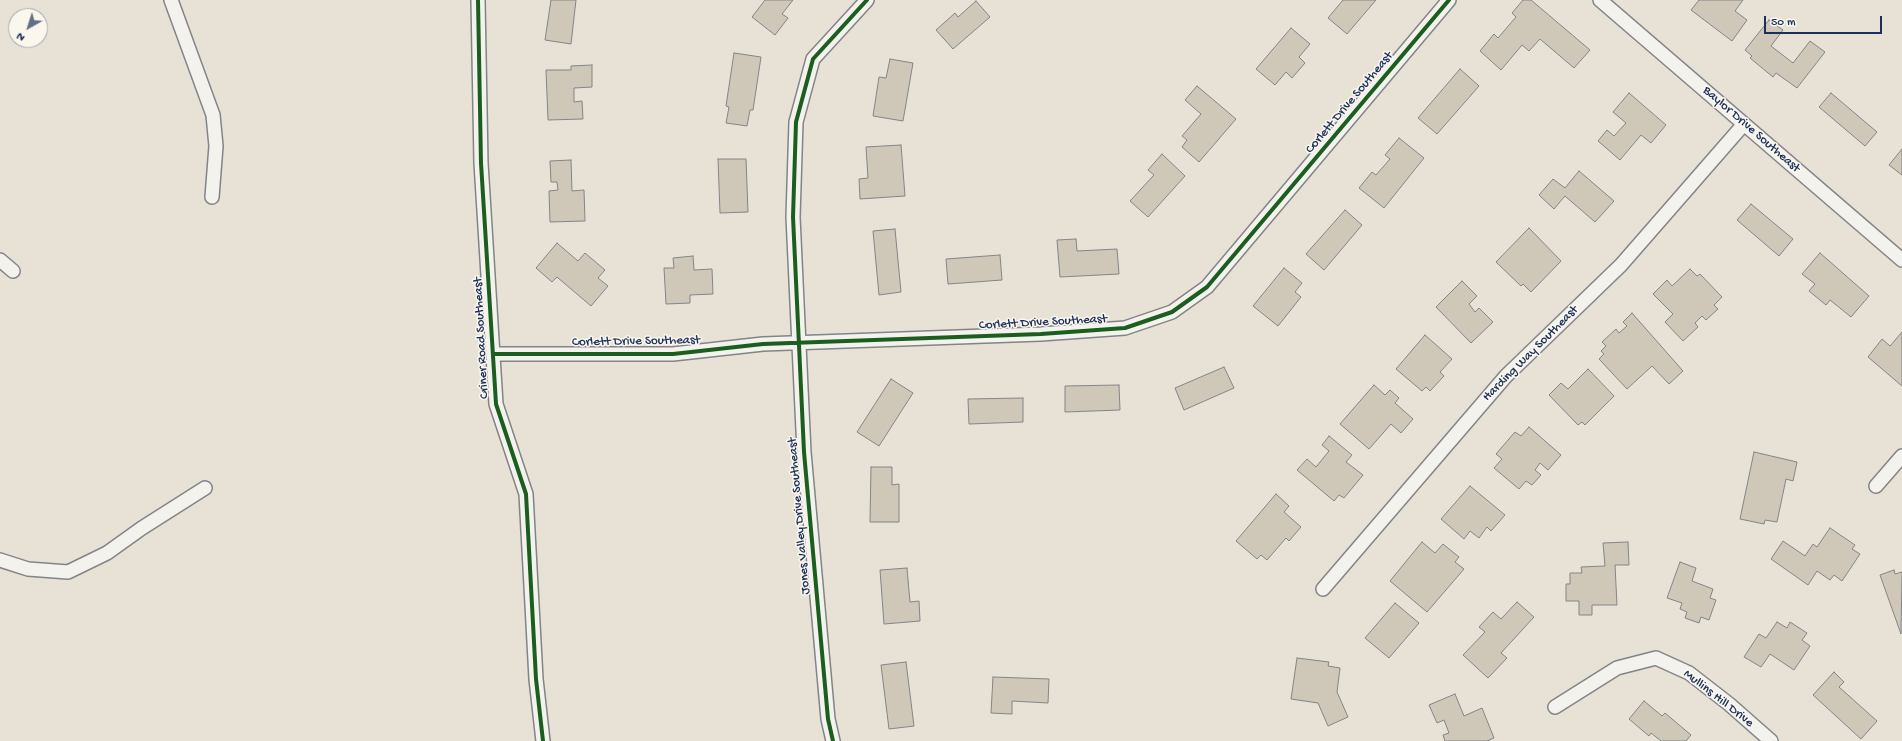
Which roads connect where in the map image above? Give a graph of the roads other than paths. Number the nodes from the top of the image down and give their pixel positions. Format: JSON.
{"nodes":[{"id":1,"x":171,"y":0,"type":"edge"},
{"id":2,"x":478,"y":0,"type":"edge"},
{"id":3,"x":867,"y":0,"type":"edge"},
{"id":4,"x":1449,"y":0,"type":"edge"},
{"id":5,"x":1600,"y":0,"type":"edge"},
{"id":6,"x":1744,"y":124,"type":"junction"},
{"id":7,"x":212,"y":197,"type":"dead end"},
{"id":8,"x":0,"y":260,"type":"edge"},
{"id":9,"x":1902,"y":260,"type":"edge"},
{"id":10,"x":13,"y":271,"type":"dead end"},
{"id":11,"x":799,"y":343,"type":"junction"},
{"id":12,"x":494,"y":354,"type":"junction"},
{"id":13,"x":1902,"y":456,"type":"edge"},
{"id":14,"x":1876,"y":486,"type":"dead end"},
{"id":15,"x":205,"y":488,"type":"dead end"},
{"id":16,"x":0,"y":560,"type":"edge"},
{"id":17,"x":1323,"y":589,"type":"dead end"},
{"id":18,"x":1555,"y":707,"type":"dead end"},
{"id":19,"x":543,"y":741,"type":"edge"},
{"id":20,"x":833,"y":741,"type":"edge"},
{"id":21,"x":1771,"y":741,"type":"edge"}],
"edges":[{"from":1,"to":7,"type":"street"},
{"from":2,"to":12,"type":"street","name":"Criner Road Southeast"},
{"from":3,"to":11,"type":"street","name":"Jones Valley Drive Southeast"},
{"from":4,"to":11,"type":"street","name":"Corlett Drive Southeast"},
{"from":5,"to":6,"type":"street","name":"Baylor Drive Southeast"},
{"from":6,"to":9,"type":"street","name":"Baylor Drive Southeast"},
{"from":6,"to":17,"type":"street","name":"Harding Way Southeast"},
{"from":8,"to":10,"type":"street"},
{"from":11,"to":12,"type":"street","name":"Corlett Drive Southeast"},
{"from":11,"to":20,"type":"street","name":"Jones Valley Drive Southeast"},
{"from":12,"to":19,"type":"street","name":"Criner Road Southeast"},
{"from":13,"to":14,"type":"street"},
{"from":15,"to":16,"type":"street"},
{"from":18,"to":21,"type":"street","name":"Mullins Hill Drive"}]}
